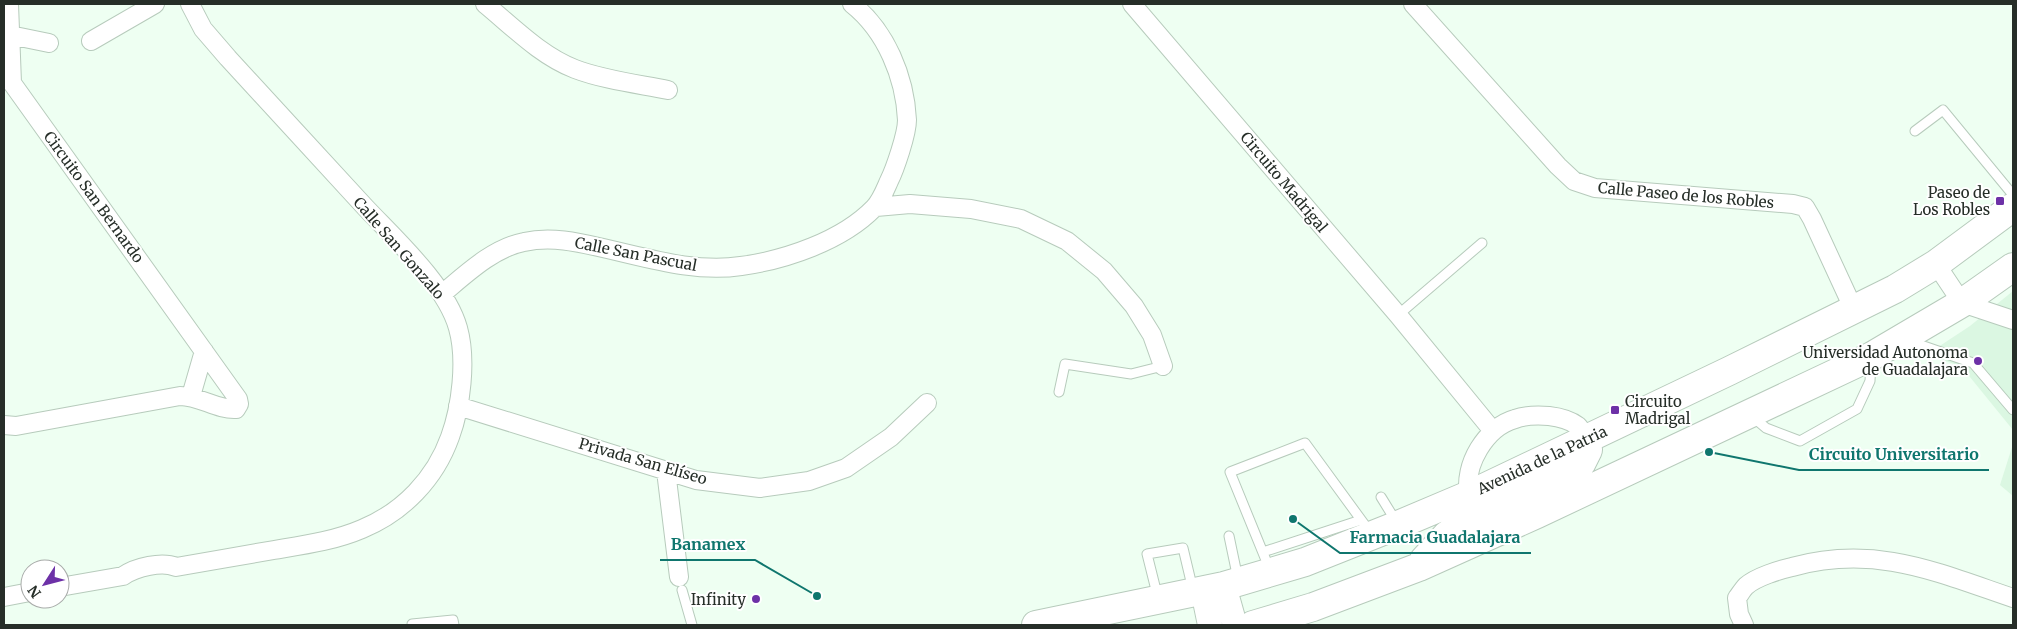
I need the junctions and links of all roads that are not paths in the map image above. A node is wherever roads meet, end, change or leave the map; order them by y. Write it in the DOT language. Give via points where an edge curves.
graph roads {
  1 [pos="9,4"];
  2 [pos="155,4"];
  3 [pos="190,4"];
  4 [pos="486,4"];
  5 [pos="852,4"];
  6 [pos="1132,4"];
  7 [pos="1413,4"];
  8 [pos="7,32"];
  9 [pos="91,42"];
  10 [pos="49,43"];
  11 [pos="668,90"];
  12 [pos="1915,131"];
  13 [pos="2013,195"];
  14 [pos="876,206"];
  15 [pos="2013,207"];
  16 [pos="1482,243"];
  17 [pos="1936,264"];
  18 [pos="2013,266"];
  19 [pos="442,294"];
  20 [pos="1962,303"];
  21 [pos="1854,310"];
  22 [pos="1398,315"];
  23 [pos="2013,320"];
  24 [pos="1902,338"];
  25 [pos="204,351"];
  26 [pos="1872,356"];
  27 [pos="1163,366"];
  28 [pos="1059,392"];
  29 [pos="191,396"];
  30 [pos="927,403"];
  31 [pos="458,406"];
  32 [pos="2013,410"];
  33 [pos="1749,414"];
  34 [pos="4,425"];
  35 [pos="1493,431"];
  36 [pos="1587,438"];
  37 [pos="666,471"];
  38 [pos="1469,495"];
  39 [pos="1381,497"];
  40 [pos="1398,525"];
  41 [pos="1367,528"];
  42 [pos="1229,536"];
  43 [pos="1267,562"];
  44 [pos="1419,567"];
  45 [pos="681,584"];
  46 [pos="70,585"];
  47 [pos="1215,588"];
  48 [pos="1360,589"];
  49 [pos="20,594"];
  50 [pos="4,597"];
  51 [pos="2013,598"];
  52 [pos="1158,601"];
  53 [pos="412,624"];
  54 [pos="454,625"];
  55 [pos="692,625"];
  56 [pos="1036,625"];
  57 [pos="1210,625"];
  58 [pos="1235,625"];
  59 [pos="1253,625"];
  60 [pos="1302,625"];
  61 [pos="1744,625"];
  1 -- 8 [label="street, Circuito San Bernardo"];
  2 -- 9 [label="street"];
  3 -- 19 [label="street, Calle San Gonzalo" via="203,29 228,58"];
  4 -- 11 [label="street" via="541,51 575,69"];
  5 -- 14 [label="street, Calle San Pascual" via="881,37 900,74 907,122 894,171"];
  6 -- 22 [label="street, Circuito Madrigal"];
  7 -- 21 [label="street, Calle Paseo de los Robles" via="1574,181 1595,188 1805,207"];
  8 -- 10 [label="street"];
  8 -- 25 [label="street, Circuito San Bernardo" via="12,83"];
  12 -- 13 [label="lane" via="1943,110"];
  14 -- 19 [label="street, Calle San Pascual" via="861,220 828,240 785,257 741,266 710,269 574,241 524,242 500,251"];
  14 -- 27 [label="street" via="910,204 971,209 1021,220 1068,242 1104,271 1134,306 1152,335"];
  15 -- 17 [label="main road, Avenida de la Patria"];
  16 -- 22 [label="lane"];
  17 -- 20 [label="street"];
  17 -- 21 [label="main road, Avenida de la Patria"];
  18 -- 20 [label="main road"];
  19 -- 31 [label="street, Calle San Gonzalo" via="458,328 462,346"];
  20 -- 23 [label="street"];
  20 -- 24 [label="main road"];
  21 -- 36 [label="main road, Avenida de la Patria"];
  22 -- 35 [label="street, Circuito Madrigal"];
  24 -- 26 [label="main road"];
  24 -- 32 [label="lane" via="1973,363"];
  25 -- 29 [label="street"];
  25 -- 29 [label="street, Circuito San Bernardo" via="239,404 236,409 229,409"];
  26 -- 33 [label="main road"];
  26 -- 33 [label="lane" via="1870,381 1857,409 1800,441 1766,428"];
  27 -- 28 [label="lane" via="1131,374 1065,364"];
  29 -- 34 [label="street, Circuito San Bernardo" via="16,426"];
  30 -- 37 [label="street, Privada San Elíseo" via="891,436 846,468 809,481 760,488 696,480"];
  31 -- 37 [label="street, Privada San Elíseo"];
  31 -- 46 [label="street, Calle San Gonzalo" via="445,449 428,480 408,500 379,521 323,542 176,567 169,564 132,570 123,576"];
  33 -- 44 [label="main road"];
  35 -- 36 [label="street" via="1513,419 1537,415 1558,417 1577,426"];
  35 -- 38 [label="street" via="1479,448 1472,464 1468,477"];
  36 -- 38 [label="main road, Avenida de la Patria"];
  36 -- 44 [label="main road" via="1588,450 1581,464 1459,526 1436,544"];
  37 -- 45 [label="street"];
  38 -- 40 [label="main road, Avenida de la Patria"];
  39 -- 40 [label="lane"];
  40 -- 41 [label="main road, Avenida de la Patria"];
  41 -- 43 [label="main road, Avenida de la Patria"];
  41 -- 43 [label="lane" via="1305,443 1230,472"];
  42 -- 47 [label="lane"];
  43 -- 47 [label="main road, Avenida de la Patria"];
  44 -- 48 [label="main road"];
  45 -- 55 [label="lane"];
  47 -- 52 [label="main road, Avenida de la Patria"];
  47 -- 52 [label="lane" via="1183,548 1147,554"];
  47 -- 57 [label="main road"];
  47 -- 58 [label="main road"];
  48 -- 59 [label="main road"];
  48 -- 60 [label="main road" via="1322,608"];
  49 -- 50 [label="street"];
  51 -- 61 [label="street" via="1916,565 1880,559 1843,558 1808,562 1747,585 1737,598"];
  52 -- 56 [label="main road, Avenida de la Patria"];
  53 -- 54 [label="lane" via="453,620"];
}
